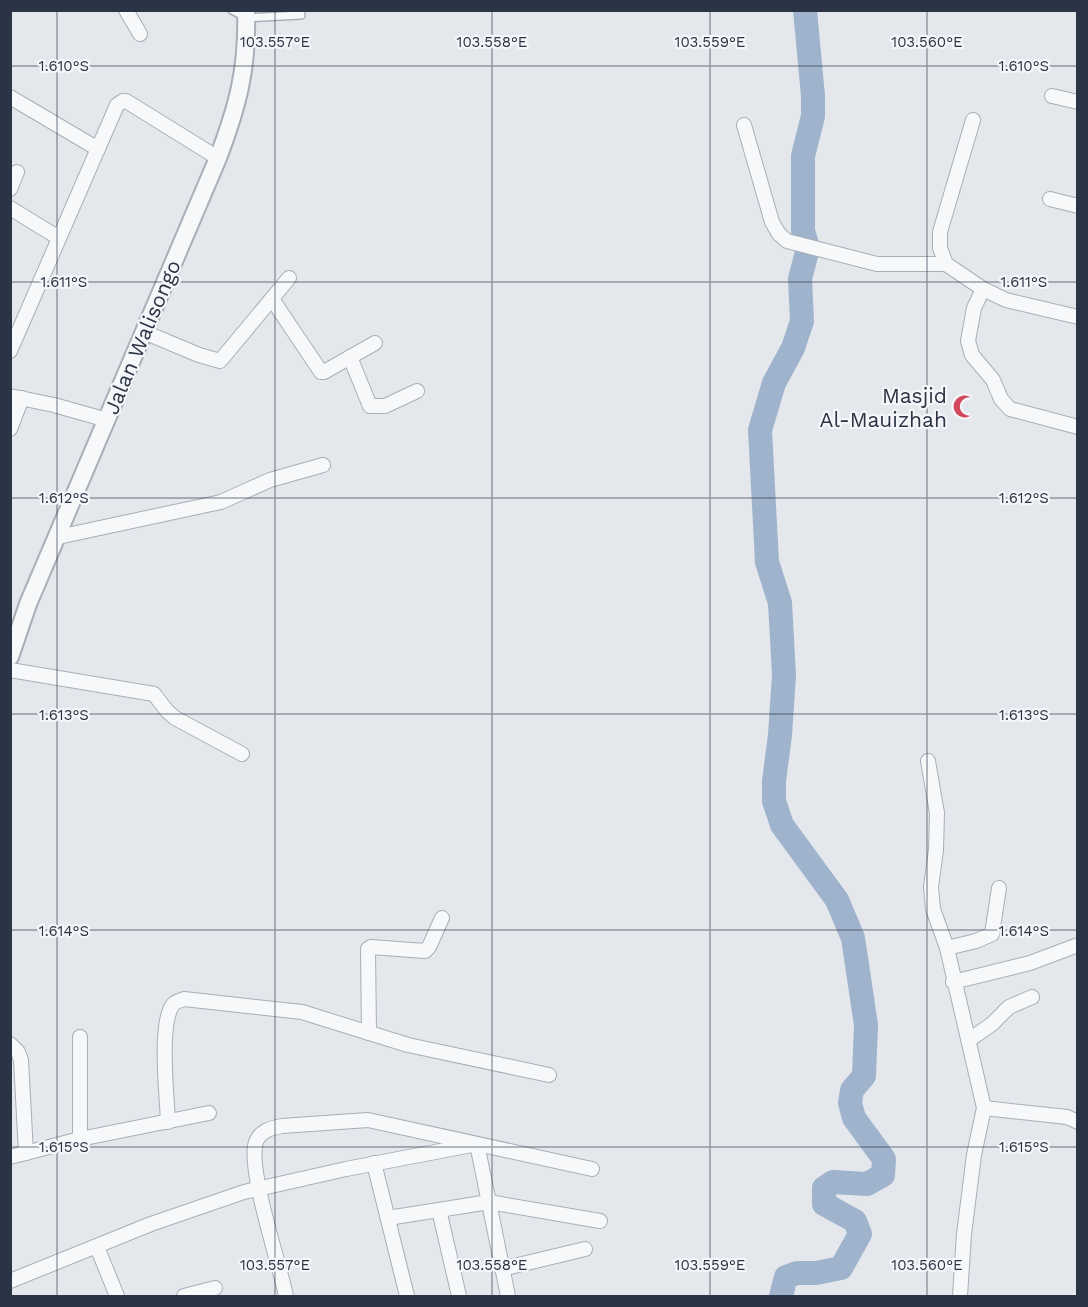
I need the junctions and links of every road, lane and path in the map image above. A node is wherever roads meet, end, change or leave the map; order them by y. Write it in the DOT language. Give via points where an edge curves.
graph roads {
  1 [pos="126,10"];
  2 [pos="242,13"];
  3 [pos="301,15"];
  4 [pos="140,34"];
  5 [pos="1052,96"];
  6 [pos="10,97"];
  7 [pos="1077,102"];
  8 [pos="973,120"];
  9 [pos="744,125"];
  10 [pos="98,149"];
  11 [pos="218,158"];
  12 [pos="17,172"];
  13 [pos="10,189"];
  14 [pos="1050,199"];
  15 [pos="1077,206"];
  16 [pos="10,208"];
  17 [pos="59,238"];
  18 [pos="946,264"];
  19 [pos="289,278"];
  20 [pos="983,289"];
  21 [pos="272,299"];
  22 [pos="1077,317"];
  23 [pos="144,332"];
  24 [pos="375,343"];
  25 [pos="10,351"];
  26 [pos="350,357"];
  27 [pos="417,391"];
  28 [pos="16,397"];
  29 [pos="107,420"];
  30 [pos="1077,427"];
  31 [pos="10,429"];
  32 [pos="322,465"];
  33 [pos="57,537"];
  34 [pos="10,657"];
  35 [pos="10,670"];
  36 [pos="242,754"];
  37 [pos="928,761"];
  38 [pos="999,888"];
  39 [pos="442,918"];
  40 [pos="1077,945"];
  41 [pos="947,948"];
  42 [pos="953,981"];
  43 [pos="1032,997"];
  44 [pos="369,1033"];
  45 [pos="80,1037"];
  46 [pos="969,1040"];
  47 [pos="10,1044"];
  48 [pos="549,1075"];
  49 [pos="984,1108"];
  50 [pos="209,1113"];
  51 [pos="168,1122"];
  52 [pos="1077,1122"];
  53 [pos="80,1139"];
  54 [pos="477,1144"];
  55 [pos="26,1153"];
  56 [pos="10,1157"];
  57 [pos="374,1163"];
  58 [pos="592,1169"];
  59 [pos="259,1190"];
  60 [pos="489,1202"];
  61 [pos="439,1210"];
  62 [pos="388,1218"];
  63 [pos="600,1221"];
  64 [pos="97,1247"];
  65 [pos="585,1249"];
  66 [pos="502,1269"];
  67 [pos="10,1281"];
  68 [pos="215,1288"];
  69 [pos="117,1296"];
  70 [pos="184,1296"];
  71 [pos="286,1296"];
  72 [pos="407,1296"];
  73 [pos="459,1296"];
  74 [pos="508,1296"];
  75 [pos="960,1296"];
  1 -- 4 [label="street"];
  2 -- 3 [label="lane"];
  2 -- 11 [label="street, Jalan Walisongo" via="244,74"];
  5 -- 7 [label="street"];
  6 -- 10 [label="street"];
  8 -- 18 [label="street" via="940,232"];
  9 -- 18 [label="street" via="772,222 787,241 877,264"];
  10 -- 11 [label="street" via="117,105 123,101"];
  10 -- 17 [label="street"];
  11 -- 23 [label="street, Jalan Walisongo"];
  12 -- 13 [label="street"];
  14 -- 15 [label="street"];
  16 -- 17 [label="street"];
  17 -- 25 [label="street"];
  18 -- 20 [label="street"];
  19 -- 21 [label="street"];
  20 -- 22 [label="street" via="1006,300"];
  20 -- 30 [label="street" via="974,308 968,341 972,355 993,380 1001,399 1010,409"];
  21 -- 23 [label="street" via="220,362"];
  21 -- 26 [label="street" via="321,372"];
  23 -- 29 [label="street, Jalan Walisongo"];
  24 -- 26 [label="street"];
  26 -- 27 [label="street" via="370,406 385,406"];
  28 -- 29 [label="street"];
  28 -- 31 [label="street"];
  29 -- 33 [label="street, Jalan Walisongo"];
  32 -- 33 [label="street" via="270,480 221,502"];
  33 -- 34 [label="street, Jalan Walisongo"];
  35 -- 36 [label="street" via="154,694 176,718"];
  37 -- 41 [label="street" via="937,813 933,909"];
  38 -- 41 [label="street" via="992,933"];
  39 -- 44 [label="street" via="425,951 368,949"];
  40 -- 42 [label="street" via="1030,963"];
  41 -- 42 [label="street"];
  42 -- 46 [label="street"];
  43 -- 46 [label="street" via="1009,1007"];
  44 -- 48 [label="street"];
  44 -- 51 [label="street" via="303,1012 184,999 176,1002 168,1016 165,1049"];
  45 -- 53 [label="street"];
  46 -- 49 [label="street"];
  47 -- 55 [label="street" via="21,1060"];
  49 -- 52 [label="street" via="1067,1117"];
  49 -- 75 [label="street" via="972,1166"];
  50 -- 51 [label="street"];
  51 -- 53 [label="street"];
  53 -- 55 [label="street"];
  54 -- 57 [label="street"];
  54 -- 58 [label="street"];
  54 -- 59 [label="street" via="368,1120 282,1125 261,1134 256,1143"];
  54 -- 60 [label="street"];
  55 -- 56 [label="street"];
  57 -- 59 [label="street"];
  57 -- 62 [label="street"];
  59 -- 64 [label="street" via="151,1224"];
  59 -- 71 [label="street"];
  60 -- 61 [label="street"];
  60 -- 63 [label="street"];
  60 -- 66 [label="street"];
  61 -- 62 [label="street"];
  61 -- 73 [label="street"];
  62 -- 72 [label="street"];
  64 -- 67 [label="street"];
  64 -- 69 [label="street"];
  65 -- 66 [label="street"];
  66 -- 74 [label="street"];
  68 -- 70 [label="street"];
}
